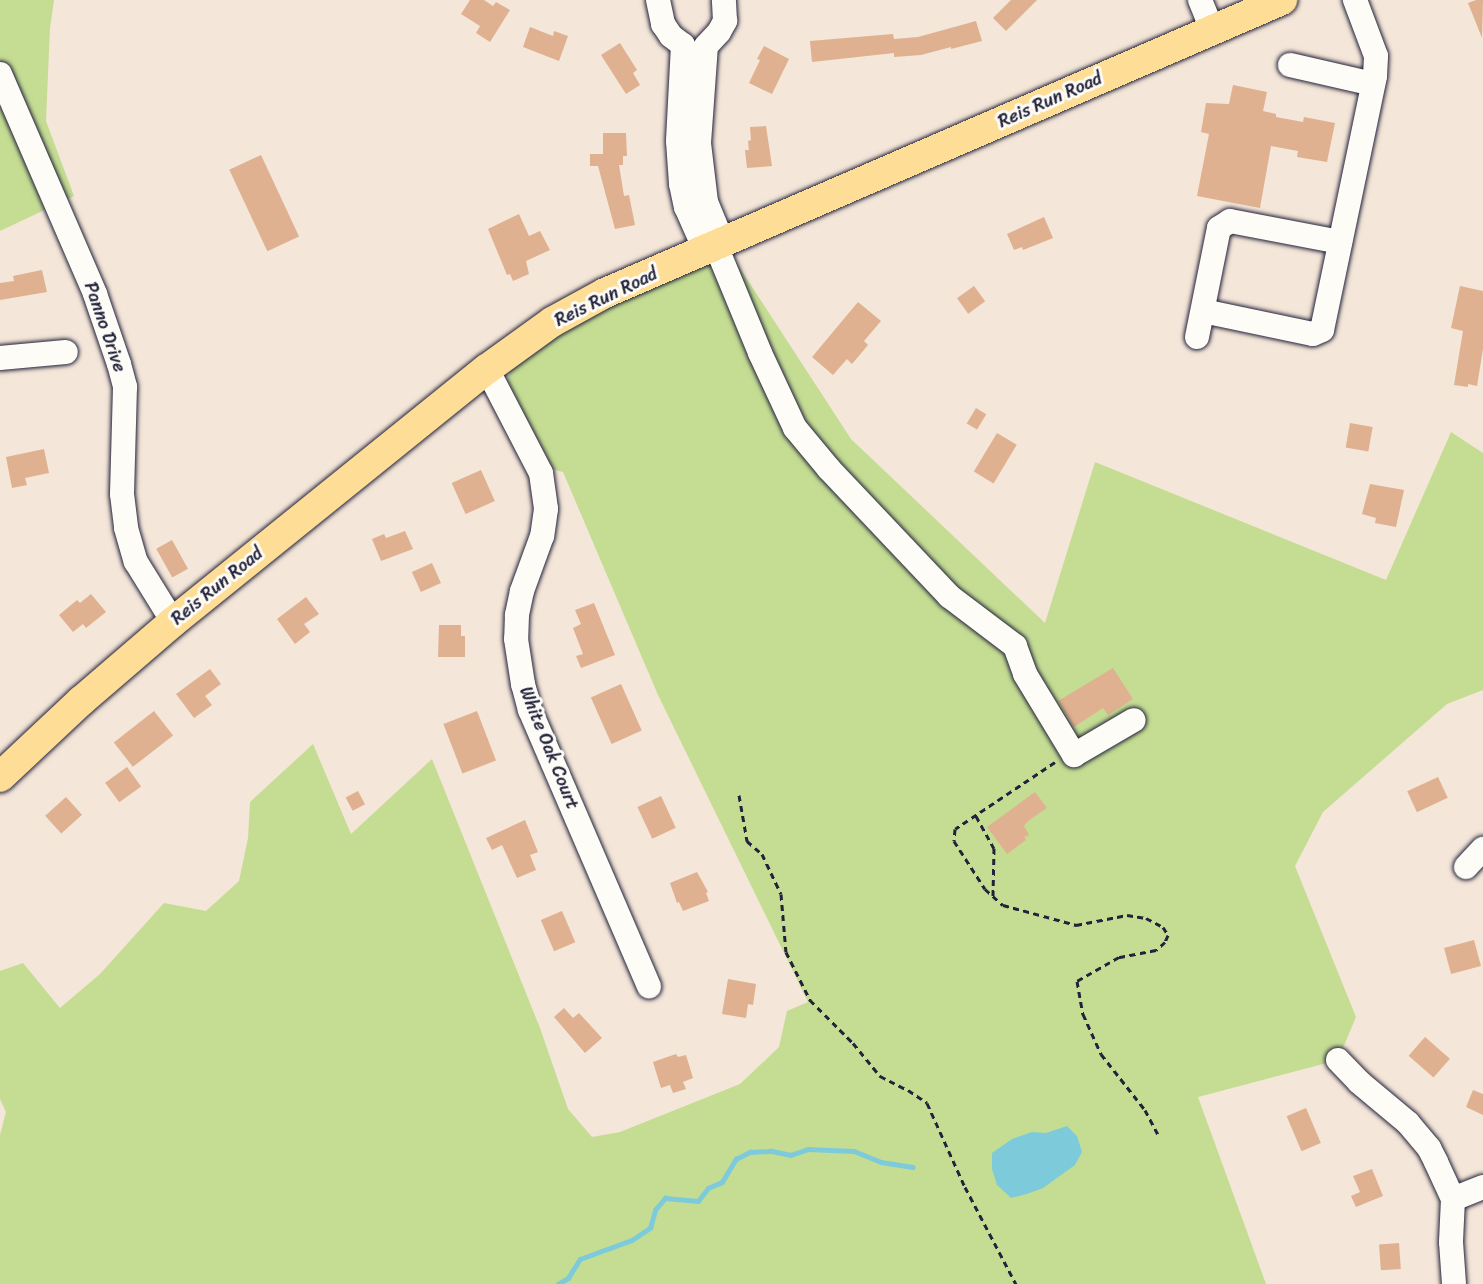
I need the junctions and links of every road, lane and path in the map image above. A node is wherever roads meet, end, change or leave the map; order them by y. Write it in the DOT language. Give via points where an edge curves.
graph roads {
  1 [pos="656,0"];
  2 [pos="724,0"];
  3 [pos="1200,0"];
  4 [pos="1282,0"];
  5 [pos="1355,0"];
  6 [pos="1212,29"];
  7 [pos="695,46"];
  8 [pos="1290,65"];
  9 [pos="0,74"];
  10 [pos="1373,84"];
  11 [pos="1340,242"];
  12 [pos="715,246"];
  13 [pos="1203,311"];
  14 [pos="1197,337"];
  15 [pos="66,352"];
  16 [pos="0,358"];
  17 [pos="487,369"];
  18 [pos="173,622"];
  19 [pos="1134,720"];
  20 [pos="1072,751"];
  21 [pos="0,777"];
  22 [pos="739,795"];
  23 [pos="976,816"];
  24 [pos="1483,849"];
  25 [pos="1466,867"];
  26 [pos="993,896"];
  27 [pos="649,986"];
  28 [pos="1338,1060"];
  29 [pos="1159,1136"];
  30 [pos="1483,1187"];
  31 [pos="1453,1199"];
  32 [pos="1016,1284"];
  33 [pos="1454,1284"];
  1 -- 7 [label="street" via="671,36"];
  2 -- 7 [label="street" via="725,21 719,32"];
  3 -- 6 [label="street"];
  4 -- 6 [label="main road, Reis Run Road"];
  5 -- 10 [label="street" via="1376,56"];
  6 -- 12 [label="main road, Reis Run Road"];
  7 -- 12 [label="street" via="678,141 681,184 686,207"];
  8 -- 10 [label="street"];
  9 -- 18 [label="street, Panno Drive" via="94,294 119,364 125,387 122,494 126,528 136,562"];
  10 -- 11 [label="street"];
  11 -- 13 [label="street" via="1230,221 1219,228"];
  11 -- 13 [label="street" via="1322,330 1313,334"];
  12 -- 17 [label="main road, Reis Run Road" via="575,309"];
  12 -- 20 [label="street" via="795,428 948,596 1015,646 1025,674"];
  13 -- 14 [label="street"];
  15 -- 16 [label="street"];
  17 -- 18 [label="main road, Reis Run Road"];
  17 -- 27 [label="street, White Oak Court" via="541,473 546,509 542,536 517,615 516,639 523,684 530,710"];
  18 -- 21 [label="main road, Reis Run Road"];
  19 -- 20 [label="street" via="1074,755"];
  20 -- 23 [label="path"];
  22 -- 32 [label="path" via="747,841 762,854 781,894 786,952 810,1000 854,1043 880,1076 927,1103"];
  23 -- 26 [label="path" via="994,848"];
  23 -- 26 [label="path" via="955,829 954,841"];
  24 -- 25 [label="street"];
  26 -- 29 [label="path" via="1003,905 1028,914 1076,925 1127,915 1146,918 1163,927 1168,935 1156,950 1119,957 1077,981 1083,1014 1101,1054 1145,1110"];
  28 -- 31 [label="street" via="1419,1135"];
  30 -- 31 [label="street"];
  31 -- 33 [label="street"];
}
